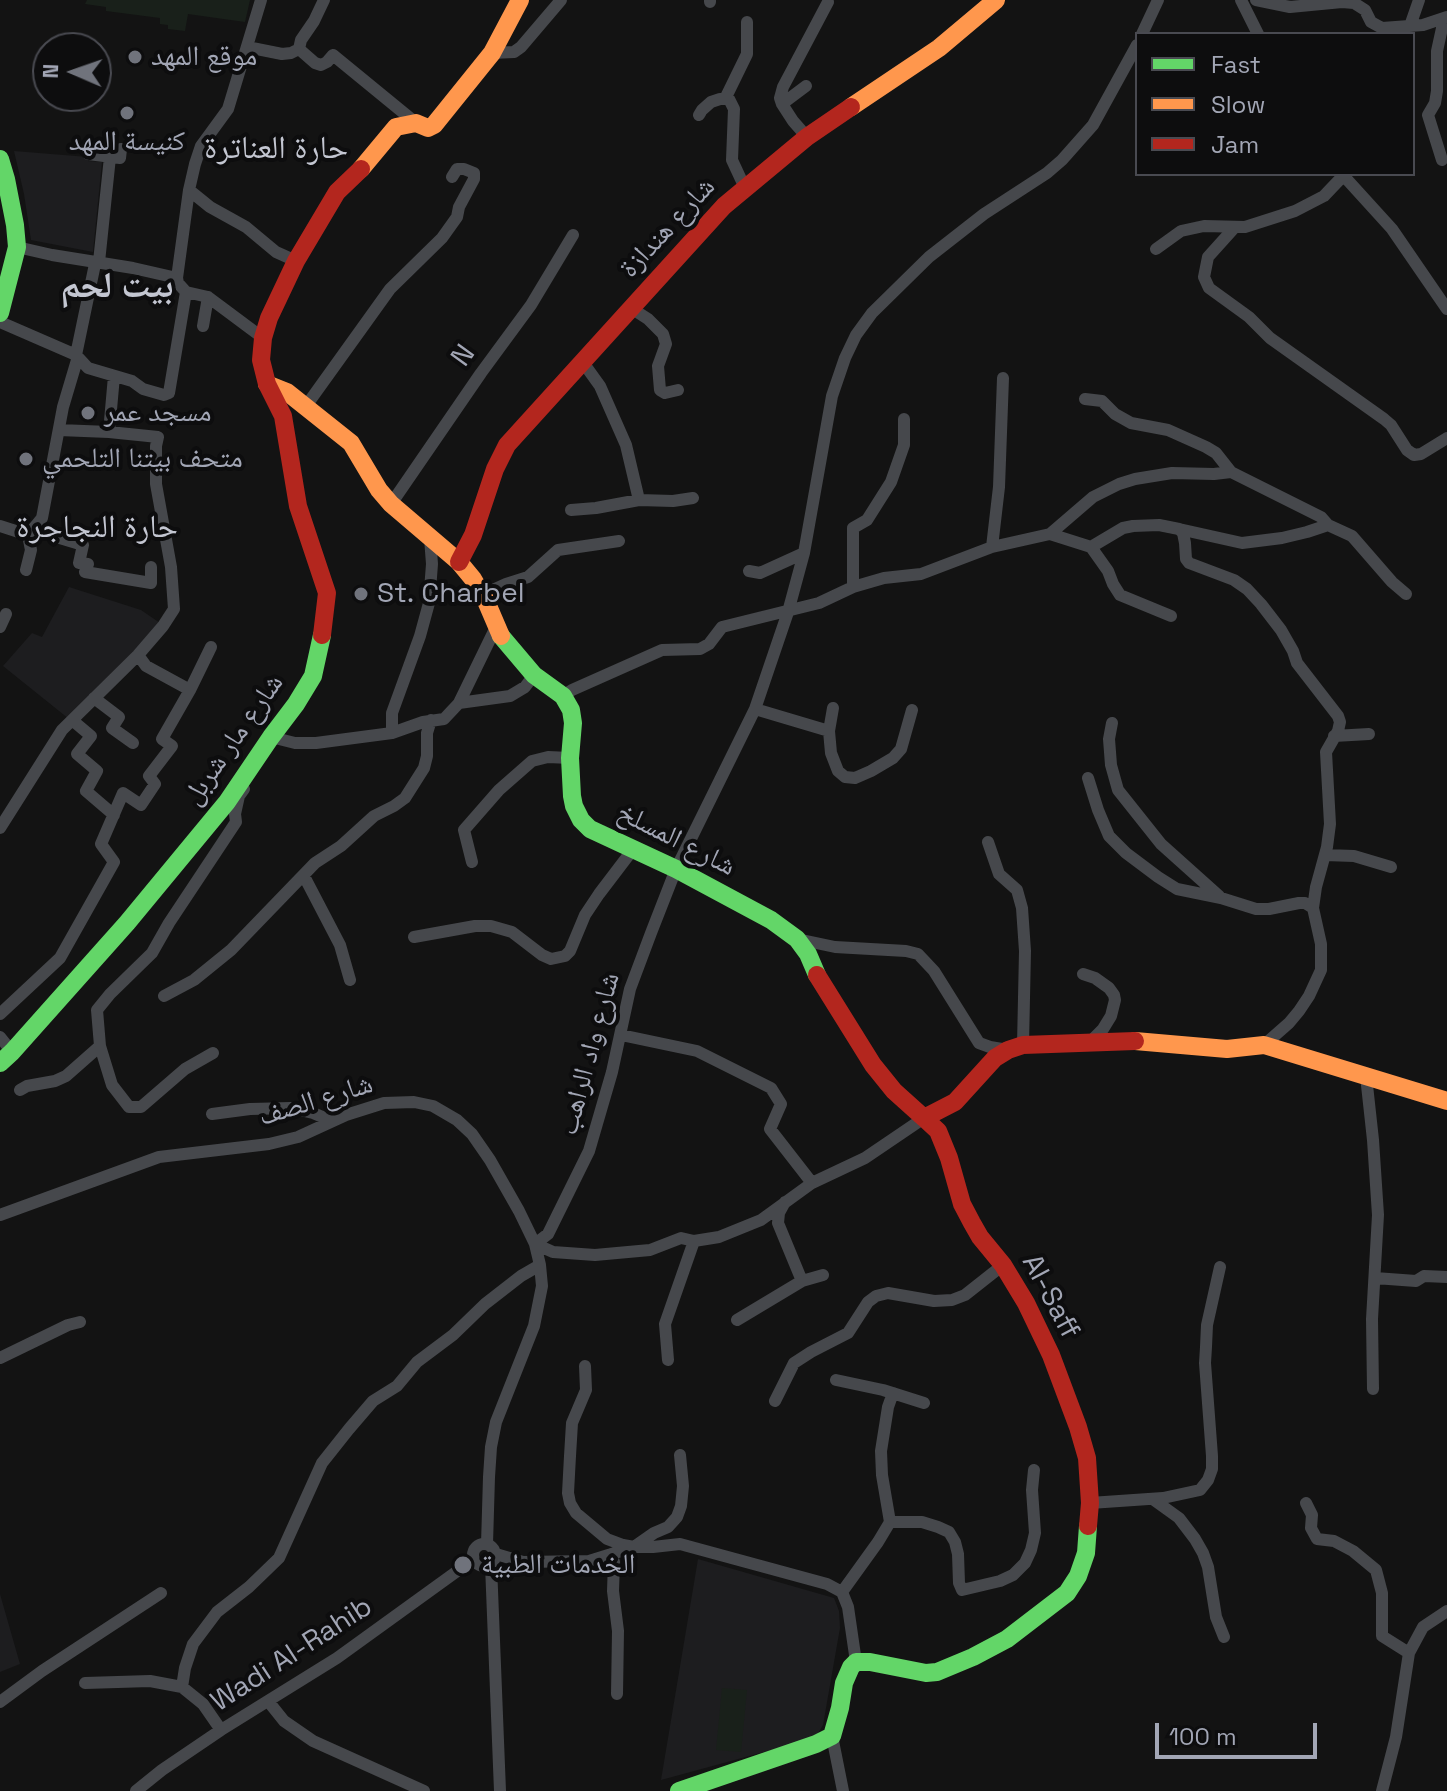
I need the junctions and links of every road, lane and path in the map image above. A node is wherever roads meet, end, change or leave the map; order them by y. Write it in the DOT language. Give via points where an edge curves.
graph roads {
  1 [pos="261,0"];
  2 [pos="324,0"];
  3 [pos="520,0"];
  4 [pos="561,0"];
  5 [pos="996,0"];
  6 [pos="1158,0"];
  7 [pos="1241,0"];
  8 [pos="1256,0"];
  9 [pos="1419,0"];
  10 [pos="828,2"];
  11 [pos="1445,18"];
  12 [pos="747,22"];
  13 [pos="1410,26"];
  14 [pos="1143,32"];
  15 [pos="1257,32"];
  16 [pos="247,47"];
  17 [pos="299,49"];
  18 [pos="1135,49"];
  19 [pos="492,53"];
  20 [pos="806,86"];
  21 [pos="725,99"];
  22 [pos="782,104"];
  23 [pos="699,115"];
  24 [pos="416,123"];
  25 [pos="807,137"];
  26 [pos="121,149"];
  27 [pos="0,159"];
  28 [pos="1442,160"];
  29 [pos="1341,176"];
  30 [pos="1343,176"];
  31 [pos="452,177"];
  32 [pos="745,188"];
  33 [pos="189,190"];
  34 [pos="1235,227"];
  35 [pos="573,235"];
  36 [pos="17,247"];
  37 [pos="1156,249"];
  38 [pos="296,261"];
  39 [pos="99,262"];
  40 [pos="177,278"];
  41 [pos="186,292"];
  42 [pos="208,297"];
  43 [pos="631,308"];
  44 [pos="1447,309"];
  45 [pos="0,313"];
  46 [pos="0,322"];
  47 [pos="203,326"];
  48 [pos="263,338"];
  49 [pos="76,355"];
  50 [pos="582,361"];
  51 [pos="114,376"];
  52 [pos="1003,378"];
  53 [pos="267,384"];
  54 [pos="678,390"];
  55 [pos="1085,399"];
  56 [pos="306,406"];
  57 [pos="904,419"];
  58 [pos="59,430"];
  59 [pos="109,432"];
  60 [pos="1447,438"];
  61 [pos="1231,472"];
  62 [pos="693,498"];
  63 [pos="639,500"];
  64 [pos="391,504"];
  65 [pos="571,510"];
  66 [pos="1328,525"];
  67 [pos="0,526"];
  68 [pos="1179,529"];
  69 [pos="31,532"];
  70 [pos="1050,534"];
  71 [pos="430,538"];
  72 [pos="619,541"];
  73 [pos="992,547"];
  74 [pos="1091,547"];
  75 [pos="804,553"];
  76 [pos="459,562"];
  77 [pos="151,567"];
  78 [pos="26,570"];
  79 [pos="749,571"];
  80 [pos="853,587"];
  81 [pos="1406,594"];
  82 [pos="482,595"];
  83 [pos="788,612"];
  84 [pos="6,614"];
  85 [pos="1171,616"];
  86 [pos="0,627"];
  87 [pos="496,627"];
  88 [pos="211,647"];
  89 [pos="138,655"];
  90 [pos="534,675"];
  91 [pos="190,690"];
  92 [pos="563,696"];
  93 [pos="94,698"];
  94 [pos="459,703"];
  95 [pos="833,708"];
  96 [pos="755,709"];
  97 [pos="912,710"];
  98 [pos="72,720"];
  99 [pos="431,720"];
  100 [pos="1112,723"];
  101 [pos="829,731"];
  102 [pos="392,733"];
  103 [pos="1369,734"];
  104 [pos="1334,736"];
  105 [pos="271,737"];
  106 [pos="133,743"];
  107 [pos="570,758"];
  108 [pos="255,760"];
  109 [pos="1088,778"];
  110 [pos="114,815"];
  111 [pos="0,828"];
  112 [pos="988,842"];
  113 [pos="634,848"];
  114 [pos="1325,855"];
  115 [pos="472,862"];
  116 [pos="1391,867"];
  117 [pos="676,869"];
  118 [pos="304,876"];
  119 [pos="1221,898"];
  120 [pos="1313,908"];
  121 [pos="414,937"];
  122 [pos="797,939"];
  123 [pos="1083,974"];
  124 [pos="350,980"];
  125 [pos="164,996"];
  126 [pos="0,1014"];
  127 [pos="621,1035"];
  128 [pos="0,1037"];
  129 [pos="1089,1043"];
  130 [pos="1264,1045"];
  131 [pos="100,1046"];
  132 [pos="1015,1048"];
  133 [pos="213,1053"];
  134 [pos="6,1058"];
  135 [pos="1366,1076"];
  136 [pos="20,1090"];
  137 [pos="1447,1101"];
  138 [pos="212,1114"];
  139 [pos="924,1118"];
  140 [pos="332,1121"];
  141 [pos="812,1183"];
  142 [pos="785,1202"];
  143 [pos="0,1215"];
  144 [pos="761,1220"];
  145 [pos="778,1223"];
  146 [pos="694,1241"];
  147 [pos="535,1244"];
  148 [pos="540,1265"];
  149 [pos="1003,1265"];
  150 [pos="1220,1267"];
  151 [pos="823,1275"];
  152 [pos="1447,1277"];
  153 [pos="1375,1278"];
  154 [pos="802,1281"];
  155 [pos="737,1320"];
  156 [pos="80,1322"];
  157 [pos="0,1358"];
  158 [pos="668,1360"];
  159 [pos="585,1366"];
  160 [pos="836,1380"];
  161 [pos="1373,1389"];
  162 [pos="893,1393"];
  163 [pos="775,1401"];
  164 [pos="924,1403"];
  165 [pos="680,1455"];
  166 [pos="1034,1470"];
  167 [pos="1152,1499"];
  168 [pos="1090,1503"];
  169 [pos="1306,1503"];
  170 [pos="890,1522"];
  171 [pos="634,1547"];
  172 [pos="491,1554"];
  173 [pos="611,1554"];
  174 [pos="474,1559"];
  175 [pos="842,1592"];
  176 [pos="161,1593"];
  177 [pos="1447,1611"];
  178 [pos="1224,1637"];
  179 [pos="1409,1653"];
  180 [pos="856,1662"];
  181 [pos="85,1683"];
  182 [pos="182,1687"];
  183 [pos="617,1694"];
  184 [pos="268,1701"];
  185 [pos="0,1702"];
  186 [pos="221,1730"];
  187 [pos="832,1736"];
  188 [pos="150,1787"];
  189 [pos="690,1789"];
  190 [pos="136,1791"];
  191 [pos="424,1791"];
  192 [pos="500,1791"];
  193 [pos="843,1791"];
  194 [pos="1382,1791"];
  1 -- 16 [label="street"];
  2 -- 17 [label="street"];
  3 -- 19 [label="street"];
  4 -- 19 [label="street" via="521,47"];
  5 -- 25 [label="street, شارع هندازة" via="939,48"];
  6 -- 14 [label="street"];
  7 -- 15 [label="street"];
  8 -- 13 [label="street" via="1290,7 1354,3 1376,26"];
  9 -- 13 [label="street"];
  10 -- 22 [label="street" via="783,87"];
  11 -- 13 [label="street"];
  11 -- 28 [label="street" via="1437,51 1435,103 1428,115"];
  12 -- 21 [label="street" via="747,54"];
  16 -- 17 [label="street" via="282,54"];
  16 -- 33 [label="street" via="228,109 201,146"];
  17 -- 24 [label="street" via="321,65 333,55"];
  18 -- 75 [label="street, شارع واد الراهب" via="1093,125 1062,160 929,257 856,335 832,396"];
  19 -- 24 [label="street" via="434,125"];
  20 -- 22 [label="street"];
  21 -- 23 [label="street" via="711,102"];
  21 -- 32 [label="street" via="734,109 732,160"];
  22 -- 25 [label="street"];
  24 -- 38 [label="street" via="396,127 337,192"];
  25 -- 32 [label="street, شارع هندازة"];
  26 -- 39 [label="street" via="120,158 98,153"];
  27 -- 36 [label="street"];
  29 -- 34 [label="street" via="1310,204"];
  30 -- 44 [label="street" via="1392,229"];
  31 -- 56 [label="street" via="457,169 474,173 457,217 390,289"];
  32 -- 43 [label="street, شارع هندازة"];
  33 -- 38 [label="street"];
  33 -- 40 [label="street"];
  34 -- 37 [label="street" via="1181,231"];
  34 -- 60 [label="street" via="1208,257 1204,277 1209,288 1384,419 1414,455"];
  35 -- 64 [label="street, N" via="531,305"];
  36 -- 39 [label="street"];
  36 -- 45 [label="street"];
  38 -- 48 [label="street"];
  39 -- 40 [label="street"];
  39 -- 49 [label="street"];
  40 -- 41 [label="street"];
  41 -- 42 [label="street"];
  41 -- 51 [label="street" via="169,393"];
  42 -- 47 [label="street"];
  42 -- 48 [label="street"];
  43 -- 50 [label="street, شارع هندازة"];
  43 -- 54 [label="street" via="663,334 660,390"];
  46 -- 49 [label="street"];
  48 -- 53 [label="street, شارع مار شربل"];
  49 -- 51 [label="street" via="88,368"];
  49 -- 58 [label="street"];
  50 -- 63 [label="street" via="600,386 626,445"];
  50 -- 76 [label="street, شارع هندازة" via="507,445"];
  51 -- 59 [label="street"];
  52 -- 73 [label="street"];
  53 -- 56 [label="street"];
  53 -- 105 [label="street, شارع مار شربل" via="283,416 298,506 327,593 313,676"];
  55 -- 61 [label="street" via="1102,401 1131,423 1168,430 1206,447"];
  56 -- 64 [label="street" via="351,443"];
  57 -- 80 [label="street" via="904,445 891,482 867,520 853,528"];
  58 -- 59 [label="street"];
  58 -- 69 [label="street" via="42,518"];
  59 -- 89 [label="street" via="158,437 156,484 174,609"];
  61 -- 66 [label="street"];
  61 -- 70 [label="street" via="1150,476 1119,484 1093,497"];
  62 -- 63 [label="street"];
  63 -- 65 [label="street"];
  64 -- 71 [label="street"];
  66 -- 68 [label="street" via="1242,543"];
  66 -- 81 [label="street" via="1352,536"];
  67 -- 69 [label="street"];
  68 -- 74 [label="street" via="1123,528"];
  68 -- 104 [label="street" via="1189,563 1234,580 1261,604 1338,716"];
  69 -- 77 [label="street" via="83,545 79,563 88,564 85,572 151,583"];
  69 -- 78 [label="street"];
  70 -- 73 [label="street"];
  70 -- 74 [label="street"];
  71 -- 76 [label="street"];
  71 -- 102 [label="street" via="429,603 392,713"];
  72 -- 82 [label="street" via="558,550 528,577"];
  73 -- 80 [label="street" via="921,574"];
  74 -- 85 [label="street" via="1120,595"];
  75 -- 79 [label="street" via="760,573"];
  75 -- 83 [label="street, شارع واد الراهب"];
  76 -- 82 [label="street"];
  80 -- 83 [label="street"];
  82 -- 87 [label="street"];
  83 -- 92 [label="street" via="722,627 700,649 662,650"];
  83 -- 96 [label="street, شارع واد الراهب"];
  84 -- 86 [label="street"];
  87 -- 90 [label="street"];
  87 -- 94 [label="street"];
  88 -- 91 [label="street"];
  89 -- 91 [label="street" via="146,666"];
  89 -- 93 [label="street"];
  90 -- 92 [label="street"];
  90 -- 94 [label="street" via="510,696"];
  91 -- 110 [label="street" via="162,739 172,746 149,776 155,784 141,805 123,793"];
  92 -- 107 [label="street, شارع المسلخ" via="573,723"];
  93 -- 98 [label="street"];
  93 -- 106 [label="street" via="119,717 112,728"];
  94 -- 99 [label="street" via="444,719"];
  95 -- 101 [label="street"];
  96 -- 101 [label="street"];
  96 -- 117 [label="street, شارع واد الراهب"];
  97 -- 101 [label="street" via="901,749 855,778 838,771"];
  98 -- 110 [label="street" via="91,736 77,754 97,771 86,791"];
  98 -- 111 [label="street"];
  99 -- 102 [label="street"];
  99 -- 118 [label="street" via="424,768 405,798 374,816"];
  100 -- 119 [label="street" via="1111,765 1118,790 1161,844"];
  102 -- 105 [label="street" via="316,743"];
  103 -- 104 [label="street"];
  104 -- 114 [label="street" via="1326,752 1330,824"];
  105 -- 108 [label="street, شارع مار شربل"];
  107 -- 113 [label="street, شارع المسلخ" via="572,796 581,820"];
  107 -- 115 [label="street" via="532,761 499,790 464,830"];
  108 -- 131 [label="street" via="255,770 239,796 236,822 152,953 97,1010"];
  108 -- 134 [label="street, شارع مار شربل" via="127,923"];
  109 -- 119 [label="street" via="1109,836 1126,853 1177,889"];
  110 -- 126 [label="street" via="101,844 114,862 60,958"];
  112 -- 132 [label="street" via="999,874 1017,890 1022,908 1025,951"];
  113 -- 117 [label="street, شارع المسلخ"];
  113 -- 121 [label="street" via="585,915 565,956 551,959 512,932 491,926"];
  114 -- 116 [label="street" via="1354,856"];
  114 -- 120 [label="street"];
  117 -- 122 [label="street, شارع المسلخ"];
  117 -- 127 [label="street, شارع واد الراهب" via="630,989"];
  118 -- 124 [label="street" via="340,945"];
  118 -- 125 [label="street" via="231,950"];
  119 -- 120 [label="street" via="1256,909 1299,903"];
  120 -- 130 [label="street" via="1321,944 1318,979 1289,1023"];
  122 -- 132 [label="street" via="918,954 979,1043"];
  122 -- 139 [label="street, شارع المسلخ" via="878,1072"];
  123 -- 129 [label="street" via="1109,988 1115,1000 1111,1016"];
  127 -- 141 [label="street" via="697,1051 771,1088 781,1104 770,1129"];
  127 -- 147 [label="street, شارع واد الراهب" via="589,1151 548,1234"];
  128 -- 134 [label="street"];
  129 -- 130 [label="street" via="1227,1049"];
  129 -- 132 [label="street"];
  130 -- 135 [label="street"];
  131 -- 133 [label="street" via="112,1085 129,1107 141,1107"];
  131 -- 136 [label="street" via="66,1076"];
  132 -- 139 [label="street" via="995,1058 955,1102"];
  135 -- 137 [label="street"];
  135 -- 153 [label="street" via="1378,1215"];
  138 -- 140 [label="street" via="291,1108"];
  139 -- 141 [label="street" via="865,1158"];
  139 -- 149 [label="street, Al-Saff" via="938,1131 972,1223"];
  140 -- 143 [label="street, شارع الصف" via="269,1144 159,1157"];
  140 -- 147 [label="street, شارع الصف" via="384,1103 414,1102 457,1120 490,1160"];
  141 -- 142 [label="street"];
  142 -- 144 [label="street"];
  142 -- 145 [label="street"];
  144 -- 145 [label="street"];
  144 -- 146 [label="street"];
  145 -- 154 [label="street"];
  146 -- 147 [label="street" via="681,1238 650,1250 595,1255 553,1252"];
  146 -- 158 [label="street" via="665,1324"];
  147 -- 148 [label="street"];
  148 -- 172 [label="street" via="542,1286 534,1326 491,1447"];
  148 -- 182 [label="street" via="417,1362 349,1429 322,1463 279,1558 217,1612 193,1644"];
  149 -- 163 [label="street" via="952,1300 876,1296 848,1333 794,1363"];
  149 -- 168 [label="street, Al-Saff" via="1045,1342 1078,1427 1087,1458"];
  150 -- 167 [label="street" via="1205,1355 1212,1469 1200,1490"];
  151 -- 154 [label="street"];
  152 -- 153 [label="street"];
  153 -- 161 [label="street"];
  154 -- 155 [label="street"];
  156 -- 157 [label="street"];
  159 -- 171 [label="street" via="586,1390 572,1423 570,1503 607,1539"];
  160 -- 162 [label="street"];
  162 -- 164 [label="street"];
  162 -- 170 [label="street" via="881,1451"];
  165 -- 171 [label="street" via="683,1486 677,1517"];
  166 -- 170 [label="street" via="1031,1550 1025,1563 1000,1581 962,1590 949,1532 922,1522"];
  167 -- 168 [label="street"];
  167 -- 178 [label="street" via="1179,1518 1203,1553"];
  168 -- 180 [label="street, Al-Saff" via="1086,1553 1078,1576 1067,1593 1007,1639 937,1672"];
  169 -- 179 [label="street" via="1317,1539 1334,1541 1376,1570 1382,1636"];
  170 -- 175 [label="street"];
  171 -- 173 [label="street"];
  171 -- 175 [label="street" via="680,1544"];
  172 -- 173 [label="street" via="547,1563"];
  172 -- 174 [label="street" via="481,1566"];
  172 -- 174 [label="street, Wadi Al-Rahib" via="476,1548"];
  172 -- 192 [label="street"];
  173 -- 183 [label="street"];
  174 -- 184 [label="street, Wadi Al-Rahib"];
  175 -- 180 [label="street"];
  176 -- 185 [label="street"];
  177 -- 179 [label="street" via="1423,1627"];
  179 -- 194 [label="street"];
  180 -- 187 [label="street" via="844,1683"];
  181 -- 182 [label="street" via="150,1681"];
  182 -- 186 [label="street" via="203,1704"];
  184 -- 186 [label="street, Wadi Al-Rahib"];
  184 -- 191 [label="street" via="278,1716 313,1741"];
  186 -- 188 [label="street, Wadi Al-Rahib" via="162,1770"];
  187 -- 189 [label="street"];
  187 -- 193 [label="street"];
  188 -- 190 [label="street, Wadi Al-Rahib"];
}
